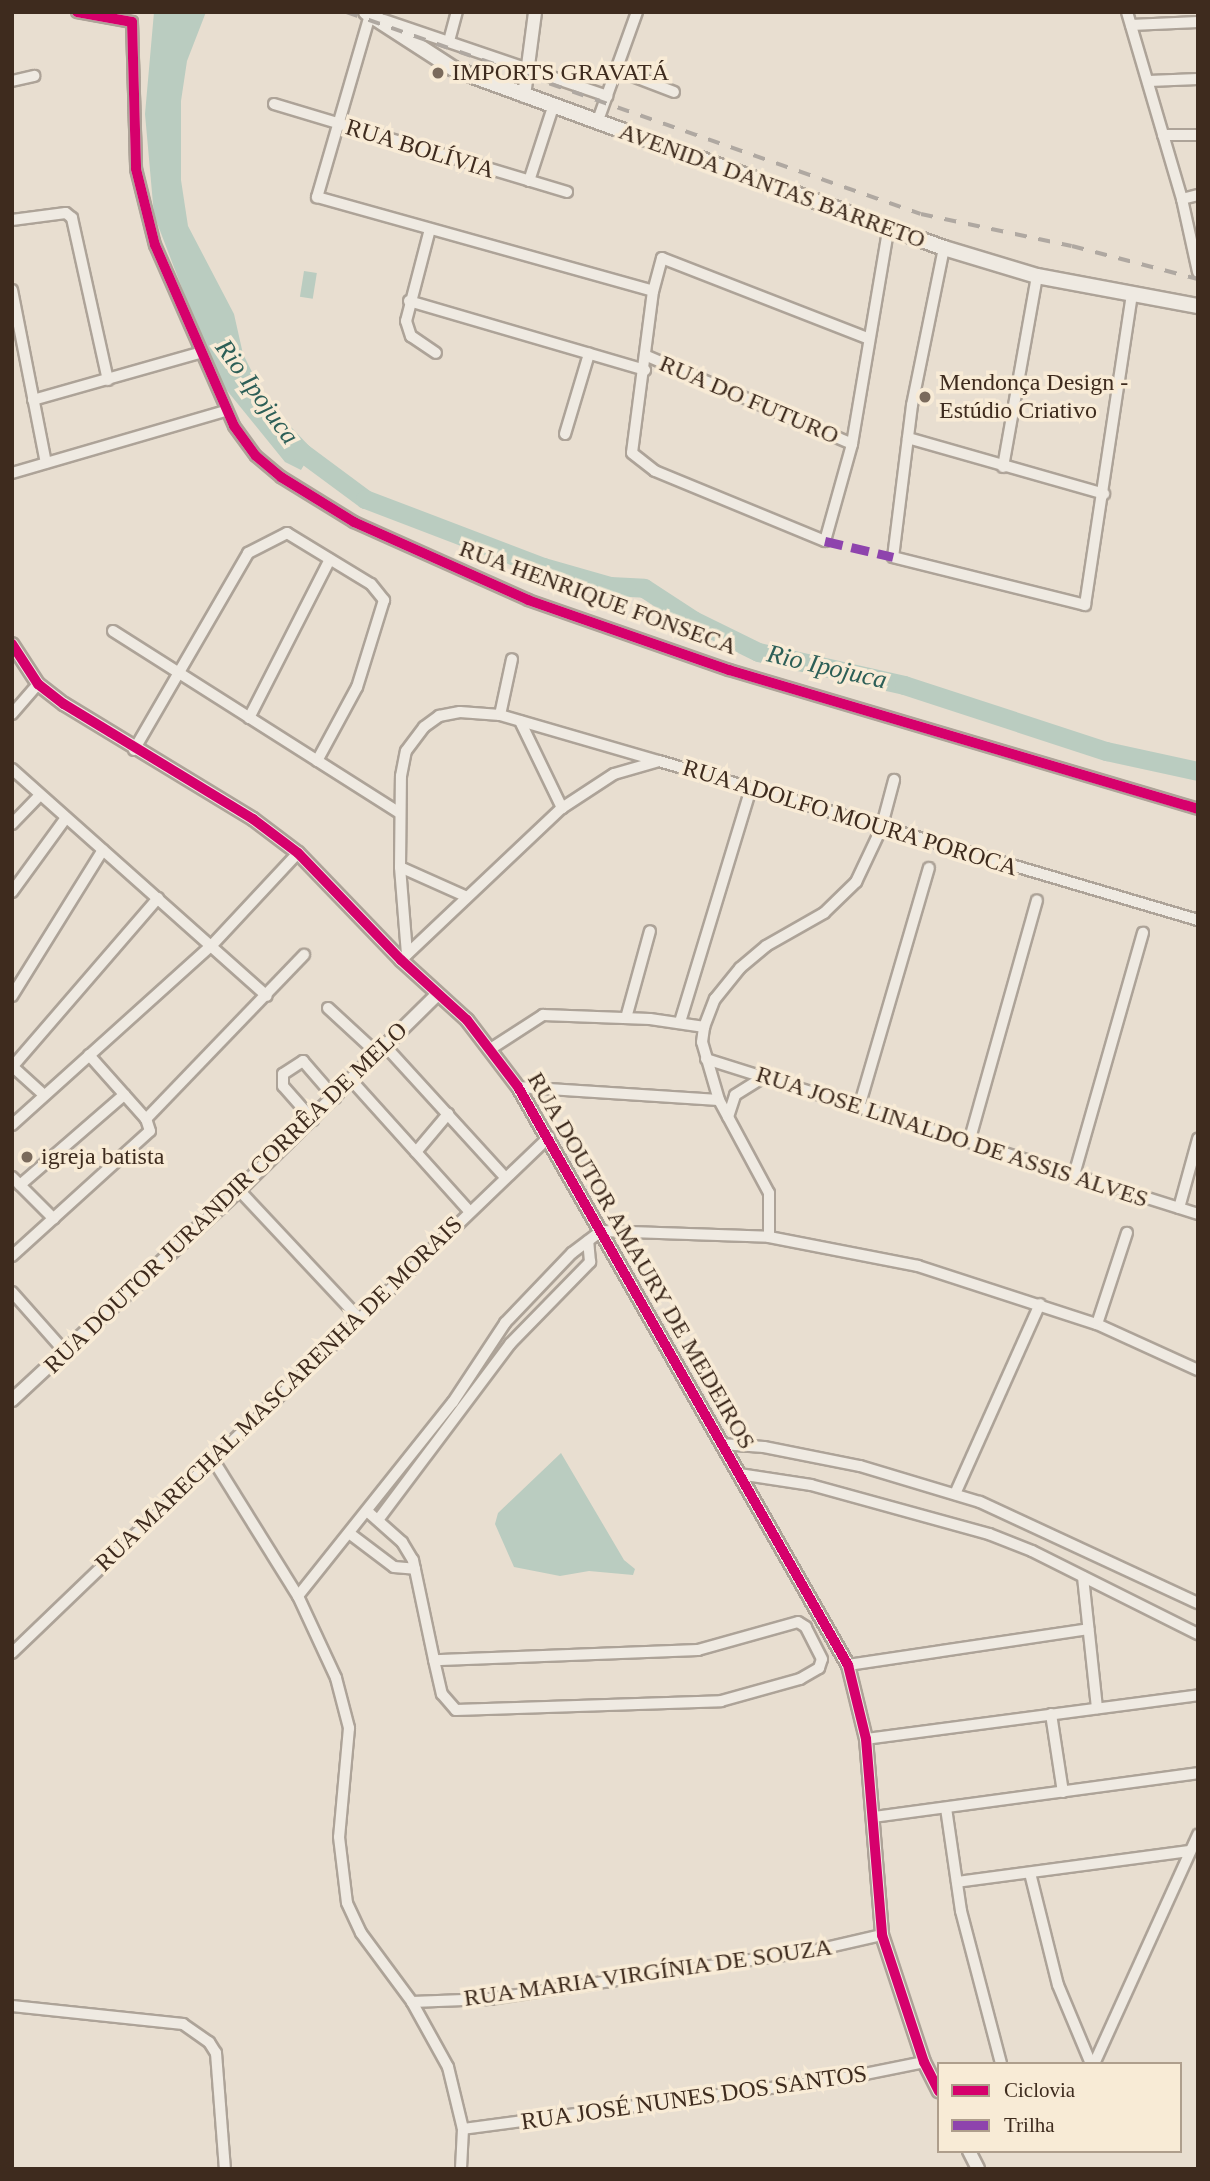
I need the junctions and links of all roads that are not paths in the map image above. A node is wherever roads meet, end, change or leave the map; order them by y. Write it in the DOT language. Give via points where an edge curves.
graph roads {
  1 [pos="77,12"];
  2 [pos="457,12"];
  3 [pos="535,12"];
  4 [pos="637,12"];
  5 [pos="1127,12"];
  6 [pos="372,16"];
  7 [pos="1198,22"];
  8 [pos="1131,25"];
  9 [pos="449,41"];
  10 [pos="530,69"];
  11 [pos="617,71"];
  12 [pos="34,76"];
  13 [pos="1198,79"];
  14 [pos="1149,80"];
  15 [pos="12,81"];
  16 [pos="674,92"];
  17 [pos="524,96"];
  18 [pos="607,96"];
  19 [pos="274,104"];
  20 [pos="553,107"];
  21 [pos="597,123"];
  22 [pos="339,124"];
  23 [pos="1163,135"];
  24 [pos="1198,135"];
  25 [pos="529,181"];
  26 [pos="567,192"];
  27 [pos="1198,195"];
  28 [pos="1182,199"];
  29 [pos="12,220"];
  30 [pos="889,226"];
  31 [pos="430,229"];
  32 [pos="944,248"];
  33 [pos="1196,252"];
  34 [pos="1198,272"];
  35 [pos="1037,276"];
  36 [pos="12,290"];
  37 [pos="653,290"];
  38 [pos="1132,294"];
  39 [pos="409,301"];
  40 [pos="1198,306"];
  41 [pos="867,338"];
  42 [pos="199,353"];
  43 [pos="436,353"];
  44 [pos="589,354"];
  45 [pos="647,356"];
  46 [pos="645,370"];
  47 [pos="108,380"];
  48 [pos="33,400"];
  49 [pos="225,411"];
  50 [pos="565,434"];
  51 [pos="908,438"];
  52 [pos="852,444"];
  53 [pos="46,463"];
  54 [pos="1003,467"];
  55 [pos="12,473"];
  56 [pos="1104,494"];
  57 [pos="330,559"];
  58 [pos="113,631"];
  59 [pos="12,645"];
  60 [pos="512,659"];
  61 [pos="179,673"];
  62 [pos="37,684"];
  63 [pos="12,714"];
  64 [pos="500,715"];
  65 [pos="249,718"];
  66 [pos="520,722"];
  67 [pos="134,750"];
  68 [pos="317,761"];
  69 [pos="659,761"];
  70 [pos="12,769"];
  71 [pos="894,780"];
  72 [pos="751,789"];
  73 [pos="40,794"];
  74 [pos="562,808"];
  75 [pos="1198,809"];
  76 [pos="400,813"];
  77 [pos="65,819"];
  78 [pos="12,824"];
  79 [pos="881,830"];
  80 [pos="103,850"];
  81 [pos="298,853"];
  82 [pos="400,867"];
  83 [pos="929,868"];
  84 [pos="12,892"];
  85 [pos="467,897"];
  86 [pos="158,898"];
  87 [pos="1037,901"];
  88 [pos="1198,920"];
  89 [pos="650,931"];
  90 [pos="1143,933"];
  91 [pos="213,944"];
  92 [pos="304,955"];
  93 [pos="404,957"];
  94 [pos="438,994"];
  95 [pos="12,996"];
  96 [pos="267,996"];
  97 [pos="328,1008"];
  98 [pos="626,1018"];
  99 [pos="680,1022"];
  100 [pos="704,1027"];
  101 [pos="492,1048"];
  102 [pos="383,1051"];
  103 [pos="89,1055"];
  104 [pos="706,1059"];
  105 [pos="13,1066"];
  106 [pos="764,1077"];
  107 [pos="353,1082"];
  108 [pos="518,1087"];
  109 [pos="124,1095"];
  110 [pos="44,1096"];
  111 [pos="335,1098"];
  112 [pos="719,1100"];
  113 [pos="859,1107"];
  114 [pos="448,1114"];
  115 [pos="729,1117"];
  116 [pos="146,1119"];
  117 [pos="313,1120"];
  118 [pos="12,1125"];
  119 [pos="549,1137"];
  120 [pos="1198,1139"];
  121 [pos="969,1142"];
  122 [pos="416,1153"];
  123 [pos="1074,1175"];
  124 [pos="504,1176"];
  125 [pos="16,1181"];
  126 [pos="239,1190"];
  127 [pos="1179,1208"];
  128 [pos="469,1211"];
  129 [pos="1198,1214"];
  130 [pos="54,1219"];
  131 [pos="601,1231"];
  132 [pos="1127,1234"];
  133 [pos="769,1237"];
  134 [pos="589,1241"];
  135 [pos="12,1256"];
  136 [pos="12,1292"];
  137 [pos="1040,1304"];
  138 [pos="358,1317"];
  139 [pos="1097,1324"];
  140 [pos="66,1353"];
  141 [pos="1198,1370"];
  142 [pos="12,1400"];
  143 [pos="721,1444"];
  144 [pos="212,1458"];
  145 [pos="739,1474"];
  146 [pos="956,1494"];
  147 [pos="367,1511"];
  148 [pos="378,1520"];
  149 [pos="349,1532"];
  150 [pos="415,1569"];
  151 [pos="1083,1577"];
  152 [pos="298,1596"];
  153 [pos="1198,1603"];
  154 [pos="1088,1629"];
  155 [pos="1198,1634"];
  156 [pos="12,1653"];
  157 [pos="434,1660"];
  158 [pos="848,1665"];
  159 [pos="1198,1695"];
  160 [pos="1097,1708"];
  161 [pos="1052,1714"];
  162 [pos="866,1738"];
  163 [pos="1198,1773"];
  164 [pos="1063,1792"];
  165 [pos="946,1808"];
  166 [pos="874,1816"];
  167 [pos="1198,1835"];
  168 [pos="1190,1851"];
  169 [pos="1030,1872"];
  170 [pos="957,1882"];
  171 [pos="882,1935"];
  172 [pos="412,2002"];
  173 [pos="12,2006"];
  174 [pos="999,2062"];
  175 [pos="1092,2062"];
  176 [pos="1094,2062"];
  177 [pos="929,2065"];
  178 [pos="937,2086"];
  179 [pos="463,2129"];
  180 [pos="970,2153"];
  181 [pos="225,2169"];
  182 [pos="461,2169"];
  183 [pos="978,2169"];
  1 -- 42 [label="street, RUA HENRIQUE FONSECA" via="126,19 134,29 131,106 136,169 155,245"];
  2 -- 9 [label="street"];
  3 -- 10 [label="street"];
  4 -- 11 [label="street"];
  5 -- 8 [label="street"];
  6 -- 9 [label="street"];
  6 -- 17 [label="main road, AVENIDA DANTAS BARRETO" via="431,58"];
  6 -- 22 [label="street"];
  7 -- 8 [label="street"];
  8 -- 14 [label="street"];
  9 -- 10 [label="street"];
  10 -- 17 [label="street"];
  10 -- 18 [label="street"];
  11 -- 16 [label="street"];
  11 -- 18 [label="street"];
  12 -- 15 [label="street"];
  13 -- 14 [label="street"];
  14 -- 23 [label="street"];
  17 -- 20 [label="main road, AVENIDA DANTAS BARRETO"];
  18 -- 21 [label="street"];
  19 -- 22 [label="street, RUA BOLÍVIA"];
  20 -- 21 [label="main road, AVENIDA DANTAS BARRETO"];
  20 -- 25 [label="street"];
  21 -- 30 [label="main road, AVENIDA DANTAS BARRETO"];
  22 -- 25 [label="street, RUA BOLÍVIA"];
  22 -- 31 [label="street" via="317,197"];
  23 -- 24 [label="street"];
  23 -- 28 [label="street"];
  25 -- 26 [label="street, RUA BOLÍVIA"];
  27 -- 28 [label="street"];
  28 -- 33 [label="street"];
  29 -- 47 [label="street" via="66,213 73,221"];
  30 -- 32 [label="main road, AVENIDA DANTAS BARRETO"];
  30 -- 41 [label="street"];
  31 -- 37 [label="street"];
  31 -- 39 [label="street"];
  32 -- 35 [label="main road, AVENIDA DANTAS BARRETO"];
  32 -- 51 [label="street"];
  33 -- 34 [label="street"];
  35 -- 38 [label="main road, AVENIDA DANTAS BARRETO"];
  35 -- 54 [label="street"];
  36 -- 48 [label="street"];
  37 -- 41 [label="street" via="662,258"];
  37 -- 45 [label="street"];
  38 -- 40 [label="main road, AVENIDA DANTAS BARRETO"];
  38 -- 56 [label="street"];
  39 -- 43 [label="street" via="409,333"];
  39 -- 44 [label="street"];
  41 -- 52 [label="street"];
  42 -- 47 [label="street"];
  42 -- 49 [label="street, RUA HENRIQUE FONSECA"];
  44 -- 46 [label="street"];
  44 -- 50 [label="street"];
  45 -- 46 [label="street"];
  45 -- 52 [label="street, RUA DO FUTURO"];
  46 -- 52 [label="street" via="632,453 655,471 825,541"];
  47 -- 48 [label="street"];
  48 -- 53 [label="street"];
  49 -- 53 [label="street"];
  49 -- 75 [label="street, RUA HENRIQUE FONSECA" via="256,456 354,522 568,614 729,670"];
  51 -- 54 [label="street"];
  51 -- 56 [label="street" via="893,557 1085,605"];
  53 -- 55 [label="street"];
  54 -- 56 [label="street"];
  57 -- 61 [label="street" via="287,533 248,553"];
  57 -- 65 [label="street"];
  57 -- 68 [label="street" via="379,590 384,600 356,687"];
  58 -- 61 [label="street"];
  59 -- 62 [label="street, RUA DOUTOR AMAURY DE MEDEIROS"];
  60 -- 64 [label="street"];
  61 -- 65 [label="street"];
  61 -- 67 [label="street"];
  62 -- 63 [label="street"];
  62 -- 67 [label="street, RUA DOUTOR AMAURY DE MEDEIROS"];
  64 -- 66 [label="street"];
  64 -- 76 [label="street" via="460,712 439,716 418,732 406,751"];
  65 -- 68 [label="street"];
  66 -- 69 [label="street"];
  66 -- 74 [label="street"];
  67 -- 81 [label="street, RUA DOUTOR AMAURY DE MEDEIROS" via="253,819"];
  68 -- 76 [label="street"];
  69 -- 72 [label="street, RUA ADOLFO MOURA POROCA"];
  69 -- 74 [label="street, RUA ADOLFO MOURA POROCA" via="614,774"];
  70 -- 73 [label="street"];
  71 -- 79 [label="street"];
  72 -- 79 [label="street, RUA ADOLFO MOURA POROCA"];
  72 -- 99 [label="street"];
  73 -- 77 [label="street"];
  73 -- 78 [label="street"];
  74 -- 85 [label="street, RUA ADOLFO MOURA POROCA"];
  76 -- 82 [label="street"];
  77 -- 80 [label="street"];
  77 -- 84 [label="street"];
  79 -- 88 [label="street, RUA ADOLFO MOURA POROCA"];
  79 -- 100 [label="street" via="842,899 766,946 740,968 715,999"];
  80 -- 86 [label="street"];
  80 -- 95 [label="street"];
  81 -- 91 [label="street"];
  81 -- 93 [label="street, RUA DOUTOR AMAURY DE MEDEIROS"];
  82 -- 85 [label="street"];
  82 -- 93 [label="street"];
  83 -- 113 [label="street"];
  85 -- 93 [label="street, RUA ADOLFO MOURA POROCA"];
  86 -- 91 [label="street"];
  86 -- 105 [label="street"];
  87 -- 121 [label="street"];
  89 -- 98 [label="street"];
  90 -- 123 [label="street"];
  91 -- 96 [label="street"];
  91 -- 103 [label="street"];
  92 -- 96 [label="street"];
  93 -- 94 [label="street, RUA DOUTOR AMAURY DE MEDEIROS"];
  94 -- 101 [label="street, RUA DOUTOR AMAURY DE MEDEIROS"];
  94 -- 102 [label="street, RUA DOUTOR JURANDIR CORRÊA DE MELO"];
  96 -- 116 [label="street"];
  97 -- 102 [label="street"];
  98 -- 99 [label="street"];
  98 -- 101 [label="street" via="543,1014"];
  99 -- 100 [label="street"];
  100 -- 104 [label="street"];
  101 -- 108 [label="street, RUA DOUTOR AMAURY DE MEDEIROS"];
  102 -- 107 [label="street, RUA DOUTOR JURANDIR CORRÊA DE MELO"];
  102 -- 114 [label="street"];
  103 -- 109 [label="street"];
  103 -- 110 [label="street"];
  104 -- 106 [label="street, RUA JOSE LINALDO DE ASSIS ALVES"];
  104 -- 112 [label="street"];
  105 -- 110 [label="street"];
  106 -- 113 [label="street, RUA JOSE LINALDO DE ASSIS ALVES"];
  106 -- 115 [label="street" via="736,1095"];
  107 -- 111 [label="street, RUA DOUTOR JURANDIR CORRÊA DE MELO"];
  107 -- 122 [label="street"];
  108 -- 112 [label="street"];
  108 -- 119 [label="street, RUA DOUTOR AMAURY DE MEDEIROS"];
  109 -- 116 [label="street"];
  109 -- 125 [label="street"];
  110 -- 118 [label="street"];
  111 -- 117 [label="street, RUA DOUTOR JURANDIR CORRÊA DE MELO"];
  111 -- 117 [label="street" via="310,1067 297,1062 283,1074 282,1083"];
  112 -- 115 [label="street"];
  113 -- 121 [label="street, RUA JOSE LINALDO DE ASSIS ALVES"];
  114 -- 122 [label="street"];
  114 -- 124 [label="street"];
  115 -- 133 [label="street" via="769,1193"];
  116 -- 130 [label="street" via="150,1131"];
  117 -- 126 [label="street, RUA DOUTOR JURANDIR CORRÊA DE MELO"];
  119 -- 124 [label="street, RUA MARECHAL MASCARENHA DE MORAIS"];
  119 -- 131 [label="street, RUA DOUTOR AMAURY DE MEDEIROS"];
  120 -- 127 [label="street"];
  121 -- 123 [label="street, RUA JOSE LINALDO DE ASSIS ALVES"];
  122 -- 128 [label="street"];
  123 -- 127 [label="street, RUA JOSE LINALDO DE ASSIS ALVES"];
  124 -- 128 [label="street, RUA MARECHAL MASCARENHA DE MORAIS"];
  125 -- 130 [label="street"];
  126 -- 138 [label="street"];
  126 -- 140 [label="street, RUA DOUTOR JURANDIR CORRÊA DE MELO"];
  127 -- 129 [label="street, RUA JOSE LINALDO DE ASSIS ALVES"];
  128 -- 138 [label="street, RUA MARECHAL MASCARENHA DE MORAIS"];
  130 -- 135 [label="street"];
  131 -- 133 [label="street"];
  131 -- 134 [label="street"];
  131 -- 143 [label="street, RUA DOUTOR AMAURY DE MEDEIROS"];
  132 -- 139 [label="street"];
  133 -- 137 [label="street" via="918,1266"];
  134 -- 147 [label="street" via="505,1323 453,1402"];
  134 -- 148 [label="street" via="590,1262 510,1344"];
  136 -- 140 [label="street"];
  137 -- 139 [label="street"];
  137 -- 146 [label="street"];
  138 -- 144 [label="street, RUA MARECHAL MASCARENHA DE MORAIS"];
  139 -- 141 [label="street"];
  140 -- 142 [label="street, RUA DOUTOR JURANDIR CORRÊA DE MELO"];
  143 -- 145 [label="street, RUA DOUTOR AMAURY DE MEDEIROS"];
  143 -- 146 [label="street" via="764,1447 860,1466"];
  144 -- 152 [label="street"];
  144 -- 156 [label="street, RUA MARECHAL MASCARENHA DE MORAIS"];
  145 -- 151 [label="street" via="824,1488 989,1534"];
  145 -- 158 [label="street, RUA DOUTOR AMAURY DE MEDEIROS"];
  146 -- 153 [label="street" via="1022,1518"];
  147 -- 148 [label="street"];
  147 -- 149 [label="street"];
  148 -- 150 [label="street" via="409,1551"];
  149 -- 150 [label="street" via="394,1567"];
  149 -- 152 [label="street"];
  150 -- 157 [label="street"];
  151 -- 154 [label="street"];
  151 -- 155 [label="street"];
  152 -- 172 [label="street" via="336,1678 349,1728 339,1837 347,1903 375,1954"];
  154 -- 158 [label="street"];
  154 -- 160 [label="street"];
  157 -- 157 [label="street" via="698,1650 798,1622 819,1653 818,1668 787,1683 720,1701 473,1713 450,1708 445,1702"];
  158 -- 162 [label="street, RUA DOUTOR AMAURY DE MEDEIROS"];
  159 -- 160 [label="street"];
  160 -- 161 [label="street"];
  161 -- 162 [label="street"];
  161 -- 164 [label="street"];
  162 -- 166 [label="street, RUA DOUTOR AMAURY DE MEDEIROS"];
  163 -- 164 [label="street"];
  164 -- 165 [label="street"];
  165 -- 166 [label="street"];
  165 -- 170 [label="street"];
  166 -- 171 [label="street, RUA DOUTOR AMAURY DE MEDEIROS"];
  167 -- 168 [label="street"];
  168 -- 169 [label="street"];
  168 -- 176 [label="street"];
  169 -- 170 [label="street"];
  169 -- 175 [label="street" via="1058,1984"];
  170 -- 174 [label="street"];
  171 -- 172 [label="street, RUA MARIA VIRGÍNIA DE SOUZA" via="812,1951 490,1999"];
  171 -- 177 [label="street, RUA DOUTOR AMAURY DE MEDEIROS"];
  172 -- 179 [label="street" via="448,2067"];
  173 -- 181 [label="street" via="166,2021 197,2033 216,2053"];
  177 -- 178 [label="street, RUA DOUTOR AMAURY DE MEDEIROS"];
  177 -- 179 [label="street, RUA JOSÉ NUNES DOS SANTOS"];
  179 -- 182 [label="street"];
  180 -- 183 [label="street"];
}
